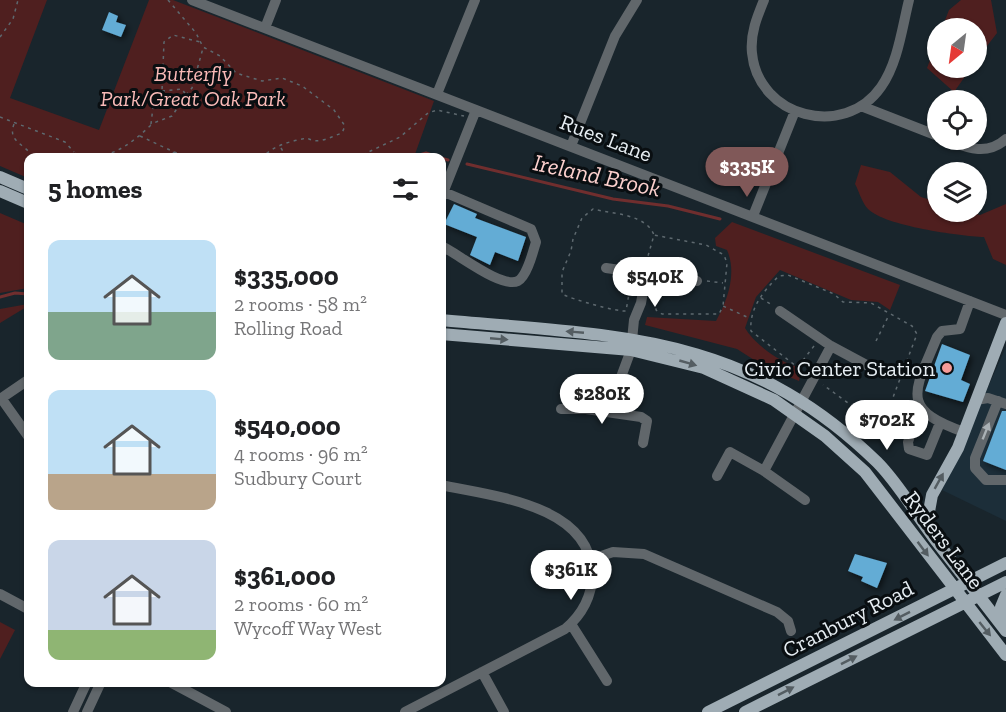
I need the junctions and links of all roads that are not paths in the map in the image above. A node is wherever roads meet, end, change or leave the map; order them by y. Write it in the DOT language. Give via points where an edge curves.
graph roads {
  1 [pos="192,0"];
  2 [pos="276,0"];
  3 [pos="475,0"];
  4 [pos="637,0"];
  5 [pos="764,0"];
  6 [pos="909,0"];
  7 [pos="265,28"];
  8 [pos="437,94"];
  9 [pos="861,106"];
  10 [pos="476,110"];
  11 [pos="795,111"];
  12 [pos="927,132"];
  13 [pos="1006,139"];
  14 [pos="571,146"];
  15 [pos="987,149"];
  16 [pos="0,177"];
  17 [pos="24,187"];
  18 [pos="446,187"];
  19 [pos="0,191"];
  20 [pos="446,196"];
  21 [pos="24,201"];
  22 [pos="753,216"];
  23 [pos="446,248"];
  24 [pos="606,268"];
  25 [pos="644,275"];
  26 [pos="697,280"];
  27 [pos="970,301"];
  28 [pos="780,311"];
  29 [pos="1006,315"];
  30 [pos="446,321"];
  31 [pos="1006,323"];
  32 [pos="446,334"];
  33 [pos="632,344"];
  34 [pos="831,346"];
  35 [pos="872,369"];
  36 [pos="24,383"];
  37 [pos="1,398"];
  38 [pos="976,400"];
  39 [pos="802,401"];
  40 [pos="1002,402"];
  41 [pos="920,407"];
  42 [pos="561,409"];
  43 [pos="611,412"];
  44 [pos="795,412"];
  45 [pos="940,423"];
  46 [pos="24,430"];
  47 [pos="964,432"];
  48 [pos="644,444"];
  49 [pos="764,471"];
  50 [pos="717,476"];
  51 [pos="1006,480"];
  52 [pos="446,486"];
  53 [pos="805,500"];
  54 [pos="933,537"];
  55 [pos="590,560"];
  56 [pos="1006,563"];
  57 [pos="968,582"];
  58 [pos="1006,582"];
  59 [pos="954,589"];
  60 [pos="0,594"];
  61 [pos="979,595"];
  62 [pos="1006,595"];
  63 [pos="964,602"];
  64 [pos="24,607"];
  65 [pos="571,624"];
  66 [pos="1006,629"];
  67 [pos="791,631"];
  68 [pos="1006,655"];
  69 [pos="482,672"];
  70 [pos="607,681"];
  71 [pos="446,686"];
  72 [pos="85,687"];
  73 [pos="99,687"];
  74 [pos="179,687"];
  75 [pos="442,687"];
  76 [pos="767,707"];
  77 [pos="73,712"];
  78 [pos="87,712"];
  79 [pos="226,712"];
  80 [pos="405,712"];
  81 [pos="504,712"];
  82 [pos="708,712"];
  83 [pos="745,712"];
  1 -- 7 [label="street, Rues Lane"];
  2 -- 7 [label="street"];
  3 -- 8 [label="street"];
  4 -- 14 [label="street" via="615,36"];
  5 -- 11 [label="street" via="753,32 753,62 766,89"];
  6 -- 9 [label="street" via="889,74 877,93"];
  7 -- 8 [label="street, Rues Lane"];
  8 -- 10 [label="street, Rues Lane"];
  9 -- 11 [label="street" via="832,117"];
  9 -- 12 [label="street"];
  10 -- 14 [label="street, Rues Lane"];
  10 -- 18 [label="street"];
  11 -- 22 [label="street"];
  13 -- 15 [label="street"];
  14 -- 22 [label="street, Rues Lane"];
  16 -- 17 [label="main road"];
  19 -- 21 [label="main road"];
  20 -- 23 [label="street" via="531,229 536,242 522,277 514,282 463,261"];
  22 -- 27 [label="street, Rues Lane"];
  24 -- 25 [label="street"];
  25 -- 26 [label="street"];
  25 -- 33 [label="street"];
  27 -- 29 [label="street, Rues Lane"];
  27 -- 41 [label="street" via="960,329 942,331 937,337 915,393"];
  28 -- 34 [label="street"];
  33 -- 30 [label="main road, Ryders Lane, one-way"];
  31 -- 38 [label="main road"];
  32 -- 33 [label="main road, Ryders Lane, one-way"];
  33 -- 39 [label="main road, Ryders Lane" via="729,363"];
  33 -- 43 [label="street"];
  33 -- 44 [label="main road, Ryders Lane, one-way" via="712,371"];
  34 -- 35 [label="street"];
  34 -- 39 [label="street"];
  36 -- 37 [label="street"];
  37 -- 46 [label="street"];
  38 -- 40 [label="street"];
  38 -- 47 [label="main road"];
  39 -- 44 [label="street"];
  39 -- 54 [label="main road, Ryders Lane" via="876,462"];
  51 -- 40 [label="street, one-way" via="986,480 975,468 975,458"];
  41 -- 45 [label="street"];
  41 -- 45 [label="street" via="909,449 927,455"];
  42 -- 43 [label="street"];
  43 -- 48 [label="street" via="647,421"];
  44 -- 49 [label="street"];
  44 -- 59 [label="main road, Ryders Lane, one-way" via="865,472"];
  45 -- 47 [label="street"];
  54 -- 47 [label="main road, one-way" via="928,517 932,495"];
  49 -- 50 [label="street" via="730,452"];
  49 -- 53 [label="street"];
  52 -- 55 [label="street" via="552,514 575,530"];
  54 -- 57 [label="main road, Ryders Lane"];
  55 -- 65 [label="street" via="589,595"];
  55 -- 67 [label="street" via="621,552 651,556 777,612 788,621"];
  56 -- 57 [label="main road, Cranbury Road"];
  57 -- 59 [label="main road, Cranbury Road"];
  57 -- 61 [label="main road, Ryders Lane"];
  58 -- 61 [label="main road, Cranbury Road"];
  59 -- 63 [label="main road, Ryders Lane"];
  59 -- 82 [label="main road, Cranbury Road, one-way"];
  60 -- 64 [label="street"];
  61 -- 63 [label="main road, Cranbury Road"];
  61 -- 66 [label="main road, Ryders Lane"];
  62 -- 66 [label="main road" via="1001,607"];
  63 -- 68 [label="main road, Ryders Lane, one-way"];
  76 -- 63 [label="main road, Cranbury Road, one-way"];
  65 -- 69 [label="street"];
  65 -- 70 [label="street"];
  69 -- 71 [label="street"];
  69 -- 81 [label="street"];
  72 -- 77 [label="street"];
  73 -- 78 [label="street"];
  74 -- 79 [label="street"];
  75 -- 80 [label="street"];
  76 -- 83 [label="main road, Cranbury Road"];
}
